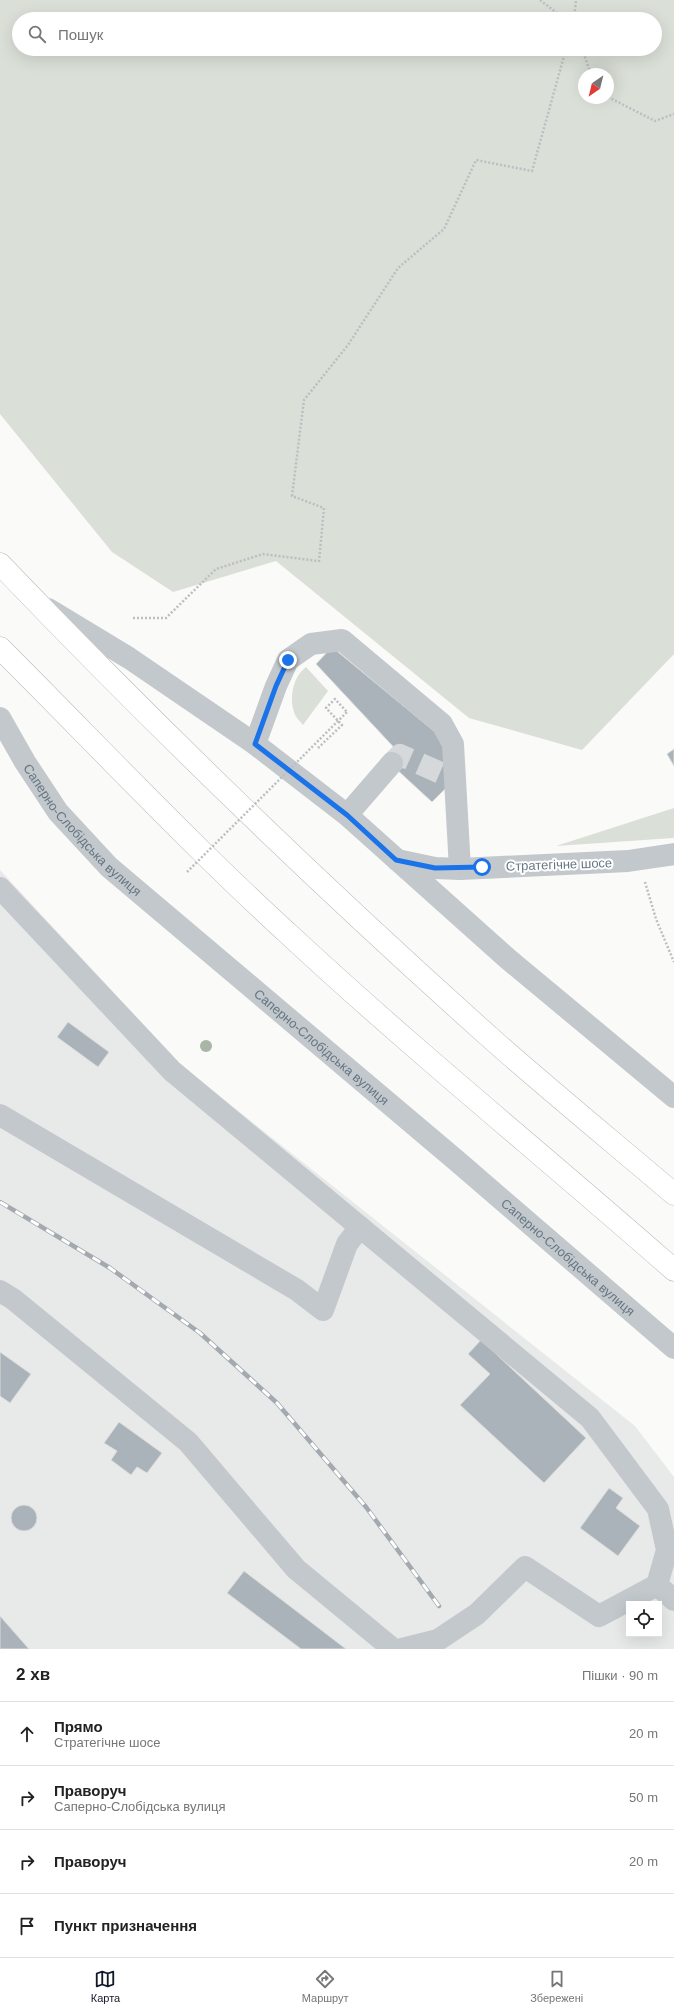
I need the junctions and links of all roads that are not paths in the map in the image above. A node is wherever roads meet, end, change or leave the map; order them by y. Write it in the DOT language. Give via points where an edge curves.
graph roads {
  1 [pos="0,564"];
  2 [pos="37,602"];
  3 [pos="0,648"];
  4 [pos="0,718"];
  5 [pos="255,744"];
  6 [pos="392,763"];
  7 [pos="347,815"];
  8 [pos="666,855"];
  9 [pos="396,860"];
  10 [pos="460,869"];
  11 [pos="0,888"];
  12 [pos="0,907"];
  13 [pos="29,919"];
  14 [pos="674,1097"];
  15 [pos="0,1115"];
  16 [pos="674,1194"];
  17 [pos="360,1227"];
  18 [pos="674,1270"];
  19 [pos="0,1291"];
  20 [pos="674,1348"];
  21 [pos="657,1585"];
  22 [pos="674,1600"];
  23 [pos="393,1649"];
  24 [pos="402,1649"];
  1 -- 2 [label="main road"];
  2 -- 5 [label="street" via="129,658"];
  2 -- 16 [label="main road" via="186,754 354,914 495,1042"];
  3 -- 18 [label="main road" via="294,940"];
  4 -- 20 [label="street, Саперно-Слобідська вулиця" via="58,812 109,868 463,1166"];
  5 -- 7 [label="street"];
  5 -- 10 [label="street" via="288,660 311,644 342,640 442,724 453,744 452,778"];
  6 -- 7 [label="street"];
  7 -- 9 [label="street"];
  8 -- 10 [label="street, Стратегічне шосе" via="628,861"];
  9 -- 10 [label="street, Стратегічне шосе" via="435,868"];
  9 -- 14 [label="street" via="508,959"];
  11 -- 13 [label="street"];
  12 -- 13 [label="street"];
  13 -- 17 [label="street" via="172,1071"];
  15 -- 17 [label="street" via="297,1290 323,1310 347,1244"];
  17 -- 21 [label="street" via="590,1418 658,1509 667,1550"];
  19 -- 23 [label="street" via="188,1442 296,1569"];
  21 -- 22 [label="street"];
  21 -- 24 [label="street" via="599,1616 525,1567 477,1614 438,1640"];
}
